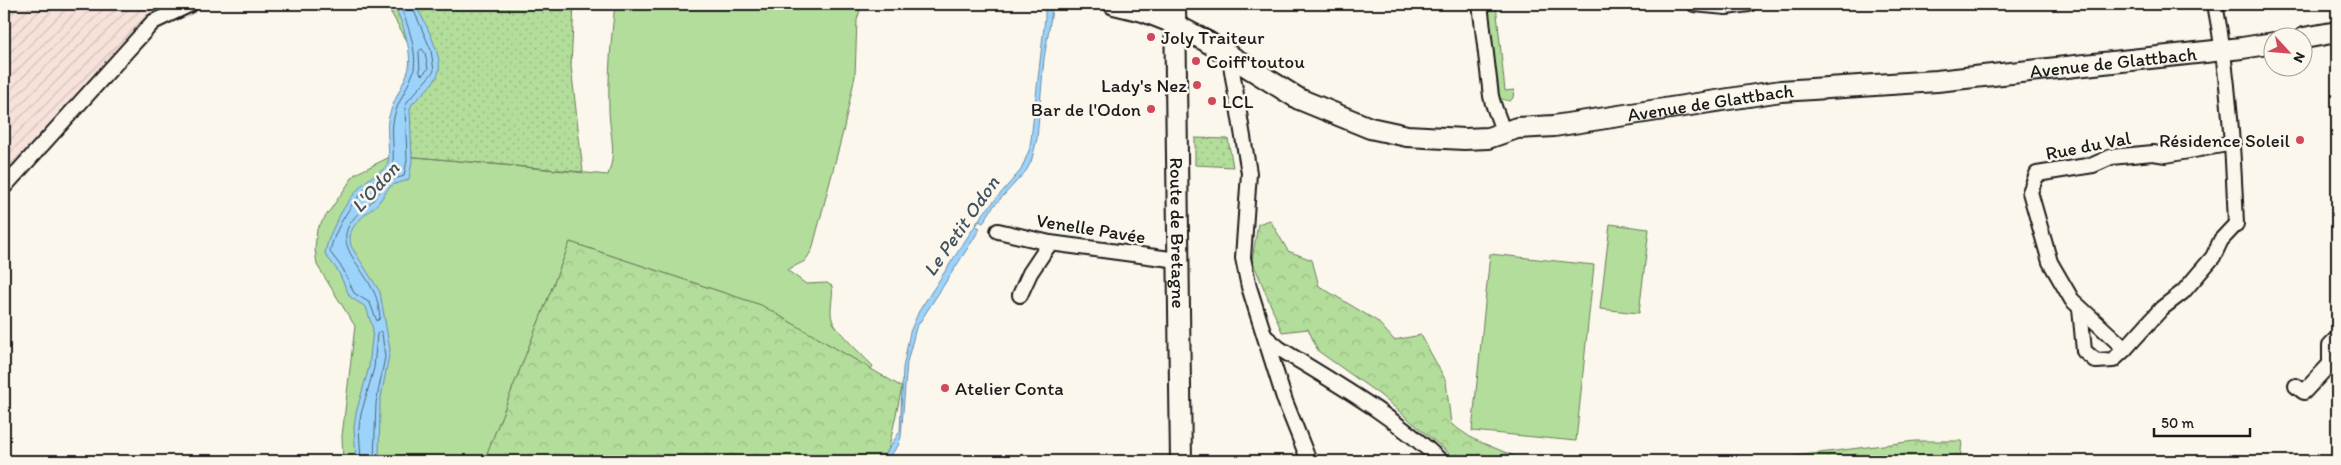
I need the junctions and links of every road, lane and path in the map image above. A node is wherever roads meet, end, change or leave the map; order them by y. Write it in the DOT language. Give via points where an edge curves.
graph roads {
  1 [pos="191,4"];
  2 [pos="1114,4"];
  3 [pos="1175,4"];
  4 [pos="1480,4"];
  5 [pos="1694,4"];
  6 [pos="1749,4"];
  7 [pos="2215,4"];
  8 [pos="1175,25"];
  9 [pos="2337,32"];
  10 [pos="2314,36"];
  11 [pos="2264,44"];
  12 [pos="2223,50"];
  13 [pos="1234,59"];
  14 [pos="1503,133"];
  15 [pos="2233,143"];
  16 [pos="4,187"];
  17 [pos="998,231"];
  18 [pos="1050,243"];
  19 [pos="1178,260"];
  20 [pos="1020,294"];
  21 [pos="2080,308"];
  22 [pos="1266,338"];
  23 [pos="2337,338"];
  24 [pos="2125,349"];
  25 [pos="2334,367"];
  26 [pos="2296,386"];
  27 [pos="1181,461"];
  28 [pos="1310,461"];
  29 [pos="1441,461"];
  1 -- 16 [label="street" via="162,16 148,28"];
  2 -- 8 [label="street, Avenue de Glattbach" via="1150,13"];
  3 -- 8 [label="street, Route de Bretagne"];
  4 -- 14 [label="street" via="1491,96"];
  5 -- 6 [label="street" via="1726,7"];
  7 -- 12 [label="street"];
  8 -- 13 [label="street, Avenue de Glattbach"];
  8 -- 19 [label="street, Route de Bretagne"];
  9 -- 10 [label="street"];
  11 -- 12 [label="street, Avenue de Glattbach"];
  12 -- 14 [label="street, Avenue de Glattbach" via="1937,82 1781,91 1554,126 1517,128"];
  12 -- 15 [label="street"];
  13 -- 14 [label="street, Avenue de Glattbach" via="1299,99 1370,128 1407,136 1464,139"];
  13 -- 22 [label="street" via="1238,116 1250,177 1243,258"];
  15 -- 21 [label="street, Rue du Val" via="2166,155 2153,153 2111,158 2093,165 2037,174 2030,192 2050,262"];
  15 -- 24 [label="street" via="2236,224 2183,292 2162,308"];
  17 -- 18 [label="street, Venelle Pavée"];
  18 -- 19 [label="street, Venelle Pavée"];
  18 -- 20 [label="street"];
  19 -- 27 [label="street, Route de Bretagne"];
  21 -- 24 [label="street, Rue du Val"];
  21 -- 24 [label="street" via="2084,351 2096,361 2113,360"];
  22 -- 28 [label="street" via="1285,401"];
  22 -- 29 [label="street" via="1372,408"];
  23 -- 25 [label="street" via="2330,346"];
  25 -- 26 [label="street" via="2304,392"];
}
